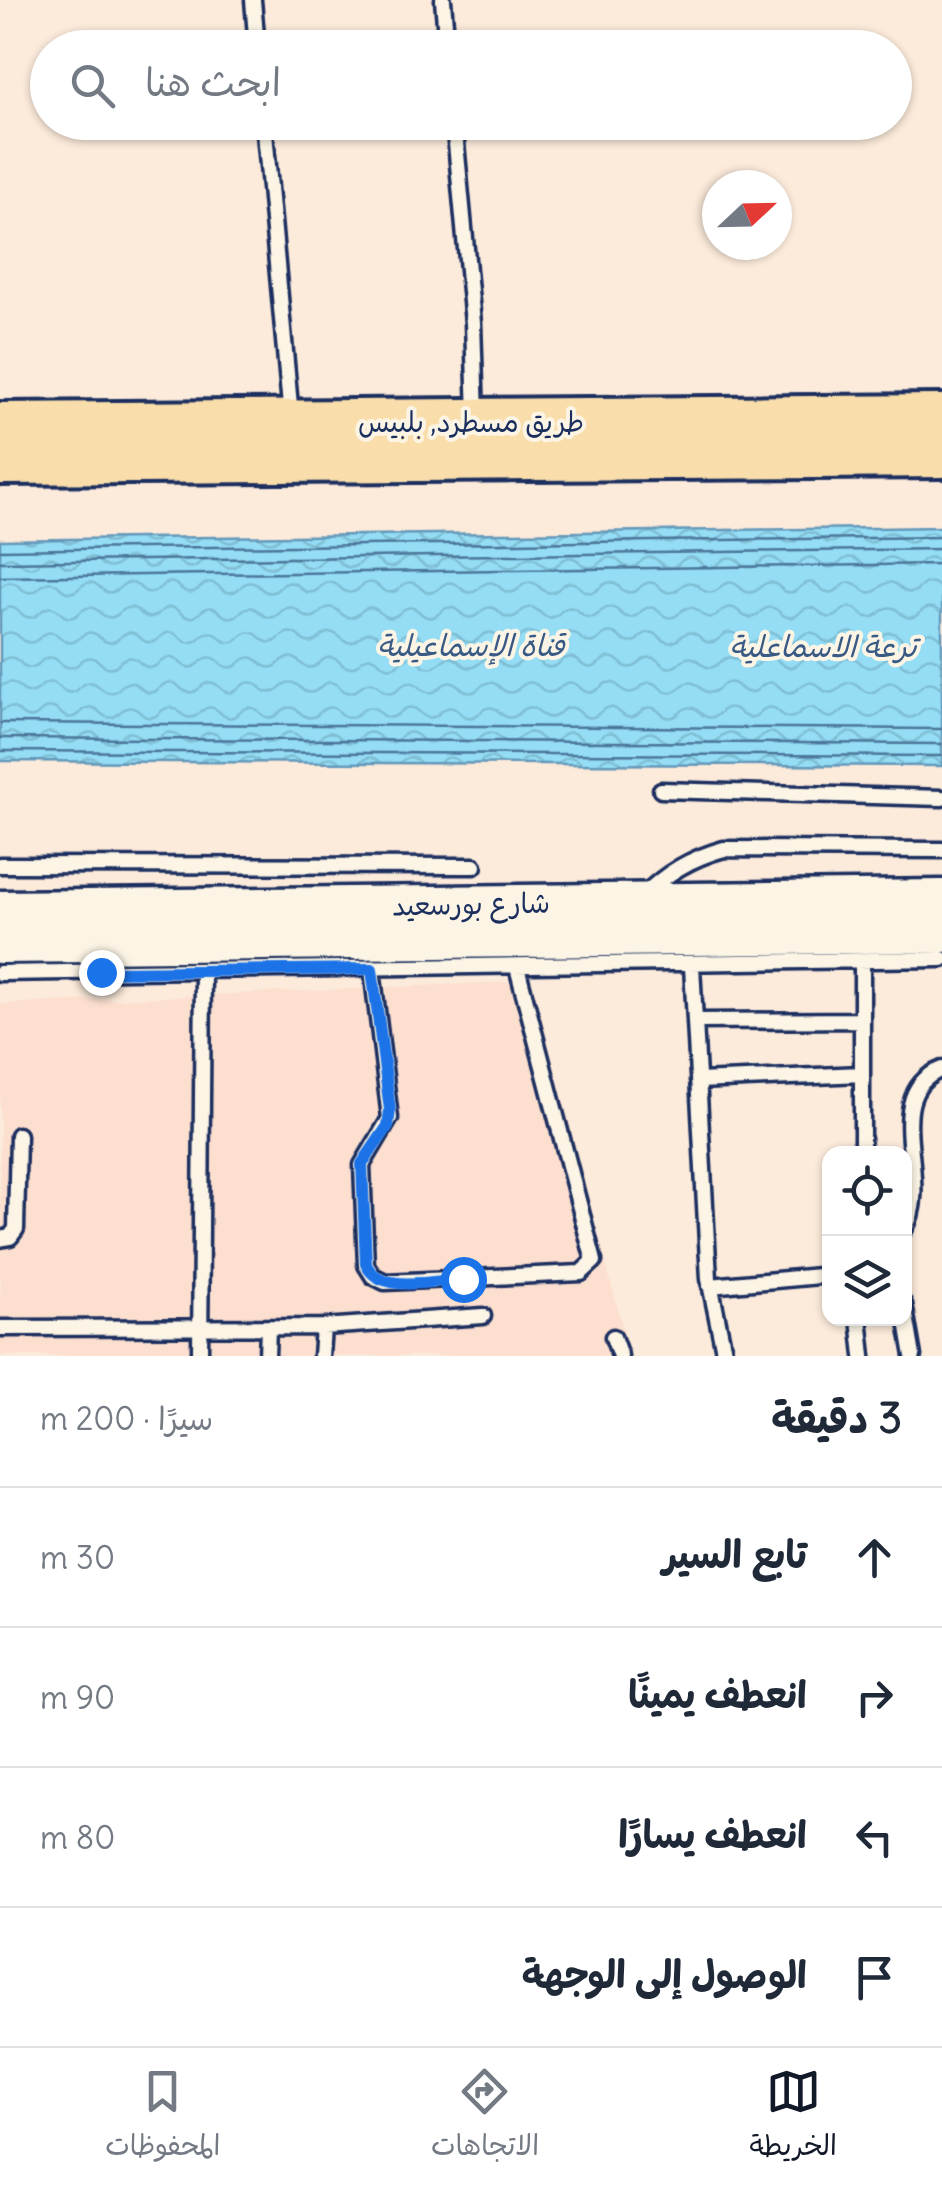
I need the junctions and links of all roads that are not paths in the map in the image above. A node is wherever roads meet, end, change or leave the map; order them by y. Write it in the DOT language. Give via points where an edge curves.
graph roads {
  1 [pos="253,0"];
  2 [pos="443,0"];
  3 [pos="256,30"];
  4 [pos="446,30"];
  5 [pos="266,140"];
  6 [pos="456,140"];
  7 [pos="942,416"];
  8 [pos="291,422"];
  9 [pos="476,422"];
  10 [pos="0,424"];
  11 [pos="942,456"];
  12 [pos="0,463"];
  13 [pos="661,790"];
  14 [pos="942,798"];
  15 [pos="942,850"];
  16 [pos="0,865"];
  17 [pos="474,866"];
  18 [pos="942,898"];
  19 [pos="637,902"];
  20 [pos="0,910"];
  21 [pos="942,933"];
  22 [pos="0,944"];
  23 [pos="942,960"];
  24 [pos="862,962"];
  25 [pos="692,966"];
  26 [pos="516,967"];
  27 [pos="372,969"];
  28 [pos="203,971"];
  29 [pos="0,973"];
  30 [pos="862,1020"];
  31 [pos="695,1022"];
  32 [pos="942,1069"];
  33 [pos="862,1074"];
  34 [pos="698,1080"];
  35 [pos="18,1136"];
  36 [pos="862,1146"];
  37 [pos="912,1208"];
  38 [pos="0,1239"];
  39 [pos="822,1276"];
  40 [pos="710,1286"];
  41 [pos="483,1316"];
  42 [pos="860,1326"];
  43 [pos="908,1326"];
  44 [pos="200,1327"];
  45 [pos="322,1327"];
  46 [pos="0,1328"];
  47 [pos="268,1328"];
  48 [pos="613,1336"];
  49 [pos="200,1356"];
  50 [pos="267,1356"];
  51 [pos="321,1356"];
  52 [pos="620,1356"];
  53 [pos="726,1356"];
  54 [pos="863,1356"];
  55 [pos="913,1356"];
  1 -- 3 [label="lane"];
  2 -- 4 [label="lane"];
  5 -- 8 [label="lane"];
  6 -- 9 [label="lane"];
  7 -- 9 [label="main road, طريق مسطرد, بلبيس"];
  8 -- 9 [label="main road, طريق مسطرد, بلبيس"];
  8 -- 10 [label="main road, طريق مسطرد, بلبيس"];
  11 -- 12 [label="main road, طريق مسطرد, بلبيس"];
  13 -- 14 [label="lane"];
  15 -- 19 [label="lane" via="724,850 672,871"];
  16 -- 17 [label="lane"];
  18 -- 19 [label="main road, شارع بورسعيد"];
  19 -- 20 [label="main road, شارع بورسعيد"];
  21 -- 22 [label="main road, شارع بورسعيد"];
  23 -- 24 [label="lane"];
  24 -- 25 [label="lane"];
  24 -- 30 [label="lane"];
  25 -- 26 [label="lane"];
  25 -- 31 [label="lane"];
  26 -- 27 [label="lane"];
  26 -- 27 [label="lane" via="594,1261 581,1274 385,1282 373,1276 366,1264 361,1172 390,1118"];
  27 -- 28 [label="lane"];
  28 -- 29 [label="lane"];
  28 -- 44 [label="lane"];
  30 -- 31 [label="lane"];
  30 -- 33 [label="lane"];
  31 -- 34 [label="lane"];
  32 -- 37 [label="lane" via="919,1084 911,1100"];
  33 -- 34 [label="lane"];
  33 -- 36 [label="lane"];
  34 -- 40 [label="lane"];
  35 -- 38 [label="lane" via="16,1228"];
  39 -- 40 [label="lane"];
  40 -- 53 [label="lane"];
  41 -- 45 [label="lane"];
  42 -- 54 [label="lane"];
  43 -- 55 [label="lane"];
  44 -- 46 [label="lane"];
  44 -- 47 [label="lane"];
  44 -- 49 [label="lane"];
  45 -- 47 [label="lane"];
  45 -- 51 [label="lane"];
  47 -- 50 [label="lane"];
  48 -- 52 [label="lane"];
}
